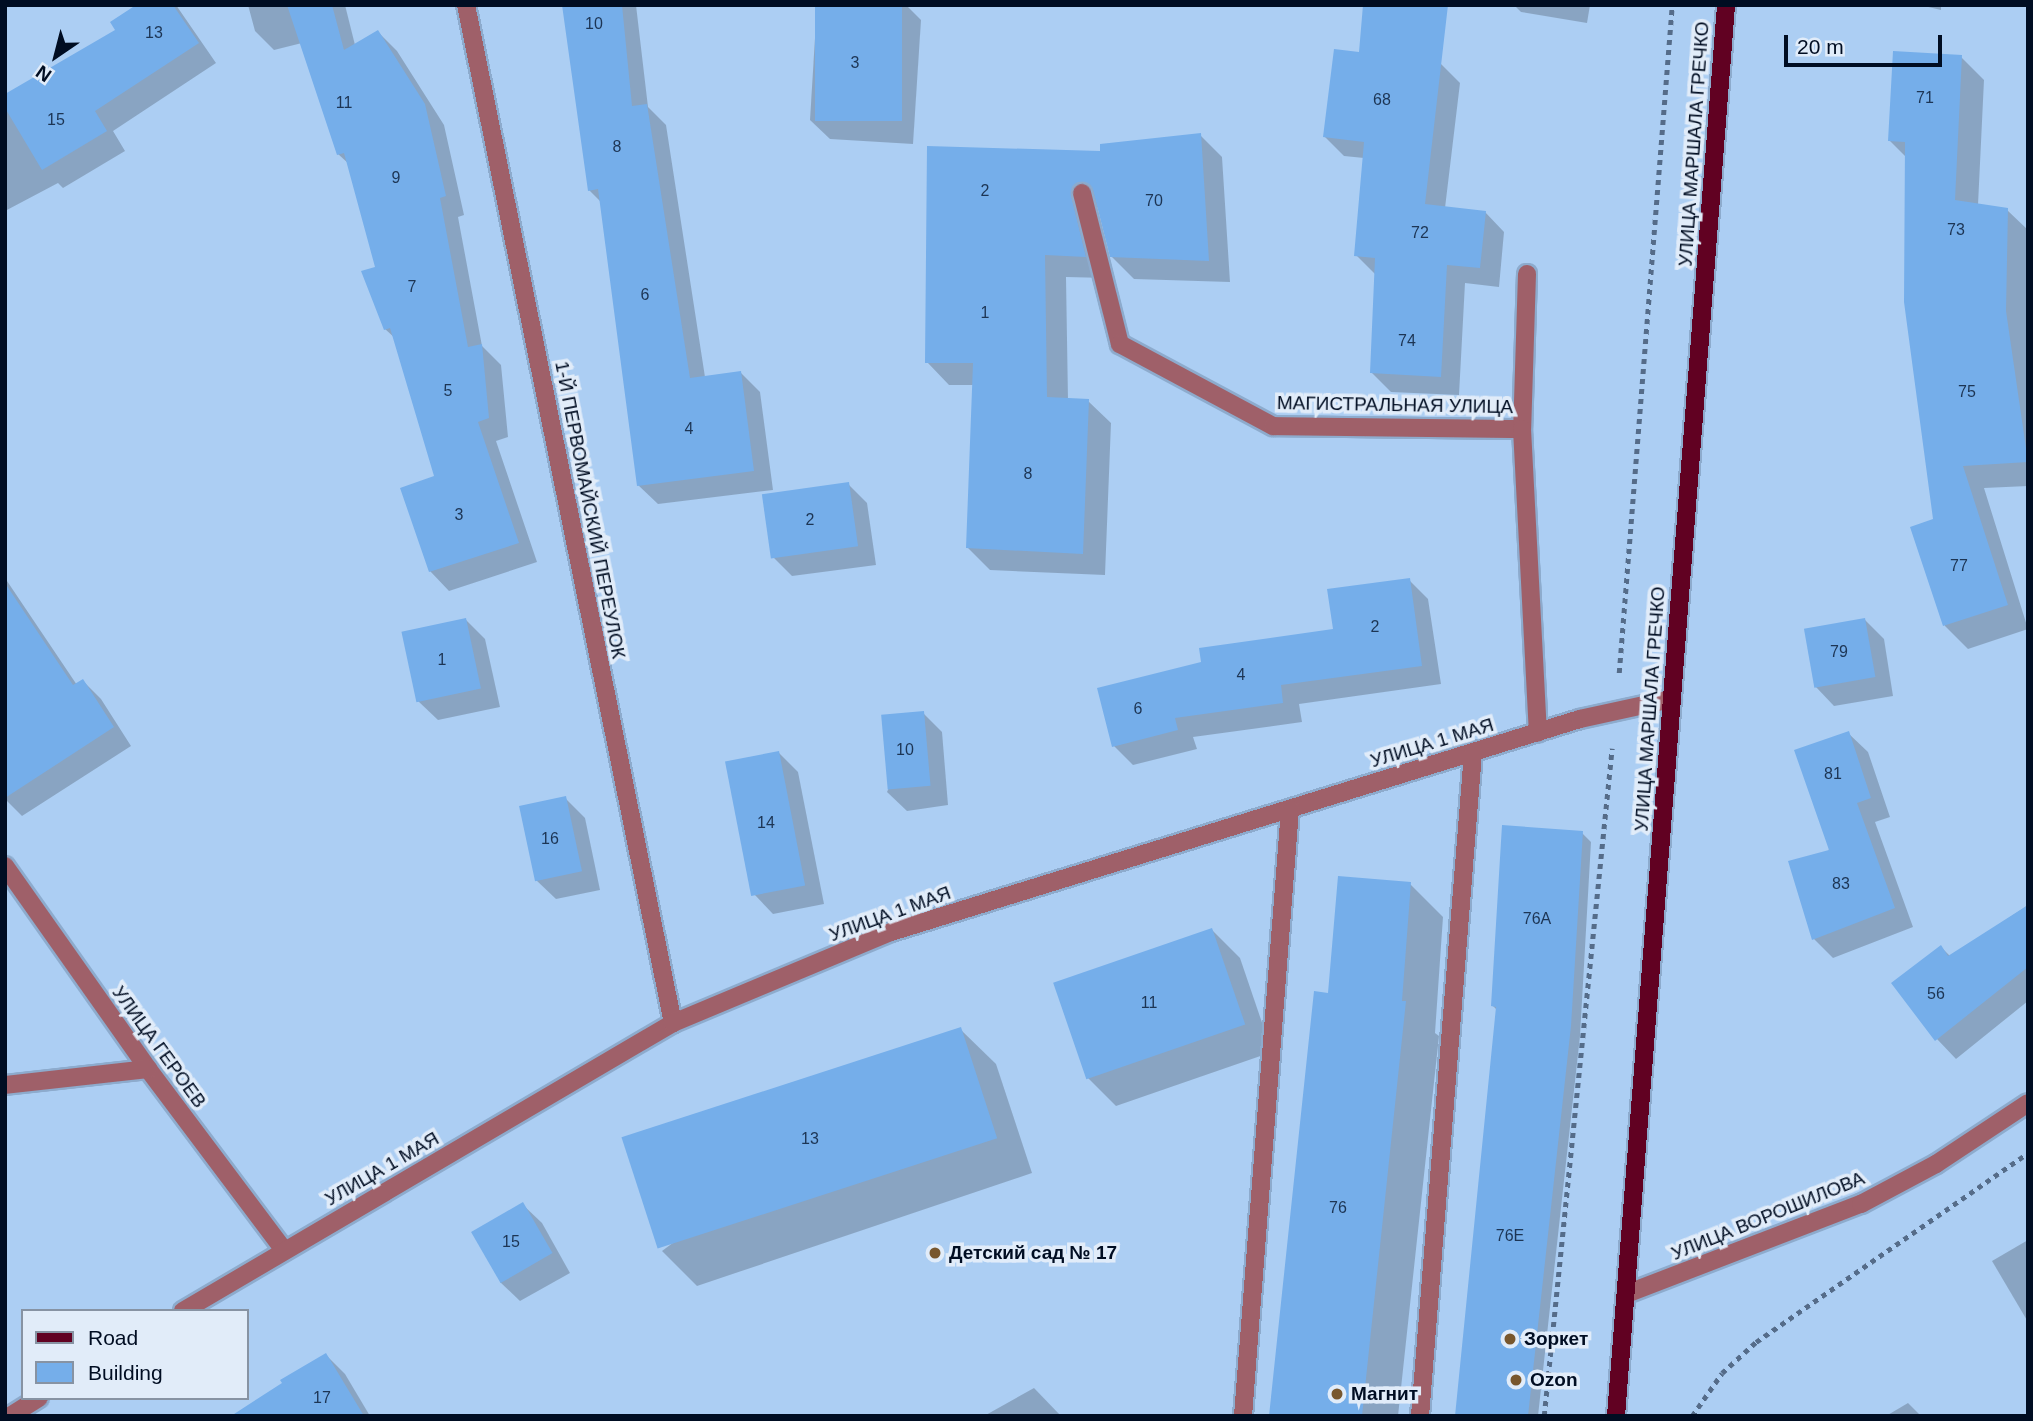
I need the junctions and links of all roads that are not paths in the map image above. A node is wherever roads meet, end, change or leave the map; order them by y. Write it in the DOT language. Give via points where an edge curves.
graph roads {
  1 [pos="466,5"];
  2 [pos="1726,5"];
  3 [pos="1082,193"];
  4 [pos="1527,274"];
  5 [pos="1522,429"];
  6 [pos="1672,699"];
  7 [pos="1538,733"];
  8 [pos="1472,753"];
  9 [pos="1290,809"];
  10 [pos="5,866"];
  11 [pos="673,1023"];
  12 [pos="148,1069"];
  13 [pos="5,1085"];
  14 [pos="2028,1103"];
  15 [pos="284,1250"];
  16 [pos="1626,1294"];
  17 [pos="186,1309"];
  18 [pos="36,1400"];
  19 [pos="10,1416"];
  20 [pos="1243,1416"];
  21 [pos="1420,1416"];
  22 [pos="1616,1416"];
  1 -- 11 [label="street, 1-Й ПЕРВОМАЙСКИЙ ПЕРЕУЛОК"];
  2 -- 6 [label="main road, УЛИЦА МАРШАЛА ГРЕЧКО"];
  3 -- 5 [label="street, МАГИСТРАЛЬНАЯ УЛИЦА" via="1120,344 1131,350 1273,426"];
  4 -- 5 [label="street, МАГИСТРАЛЬНАЯ УЛИЦА"];
  5 -- 7 [label="street"];
  6 -- 7 [label="street, УЛИЦА 1 МАЯ"];
  6 -- 16 [label="main road, УЛИЦА МАРШАЛА ГРЕЧКО"];
  7 -- 8 [label="street, УЛИЦА 1 МАЯ"];
  8 -- 9 [label="street, УЛИЦА 1 МАЯ"];
  8 -- 21 [label="street"];
  9 -- 11 [label="street, УЛИЦА 1 МАЯ" via="891,932"];
  9 -- 20 [label="street"];
  10 -- 12 [label="street, УЛИЦА ГЕРОЕВ"];
  11 -- 15 [label="street, УЛИЦА 1 МАЯ"];
  12 -- 13 [label="street"];
  12 -- 15 [label="street, УЛИЦА ГЕРОЕВ"];
  14 -- 16 [label="street, УЛИЦА ВОРОШИЛОВА" via="1936,1164 1861,1205"];
  15 -- 17 [label="street, УЛИЦА 1 МАЯ"];
  16 -- 22 [label="main road, УЛИЦА МАРШАЛА ГРЕЧКО"];
  18 -- 19 [label="street"];
}
